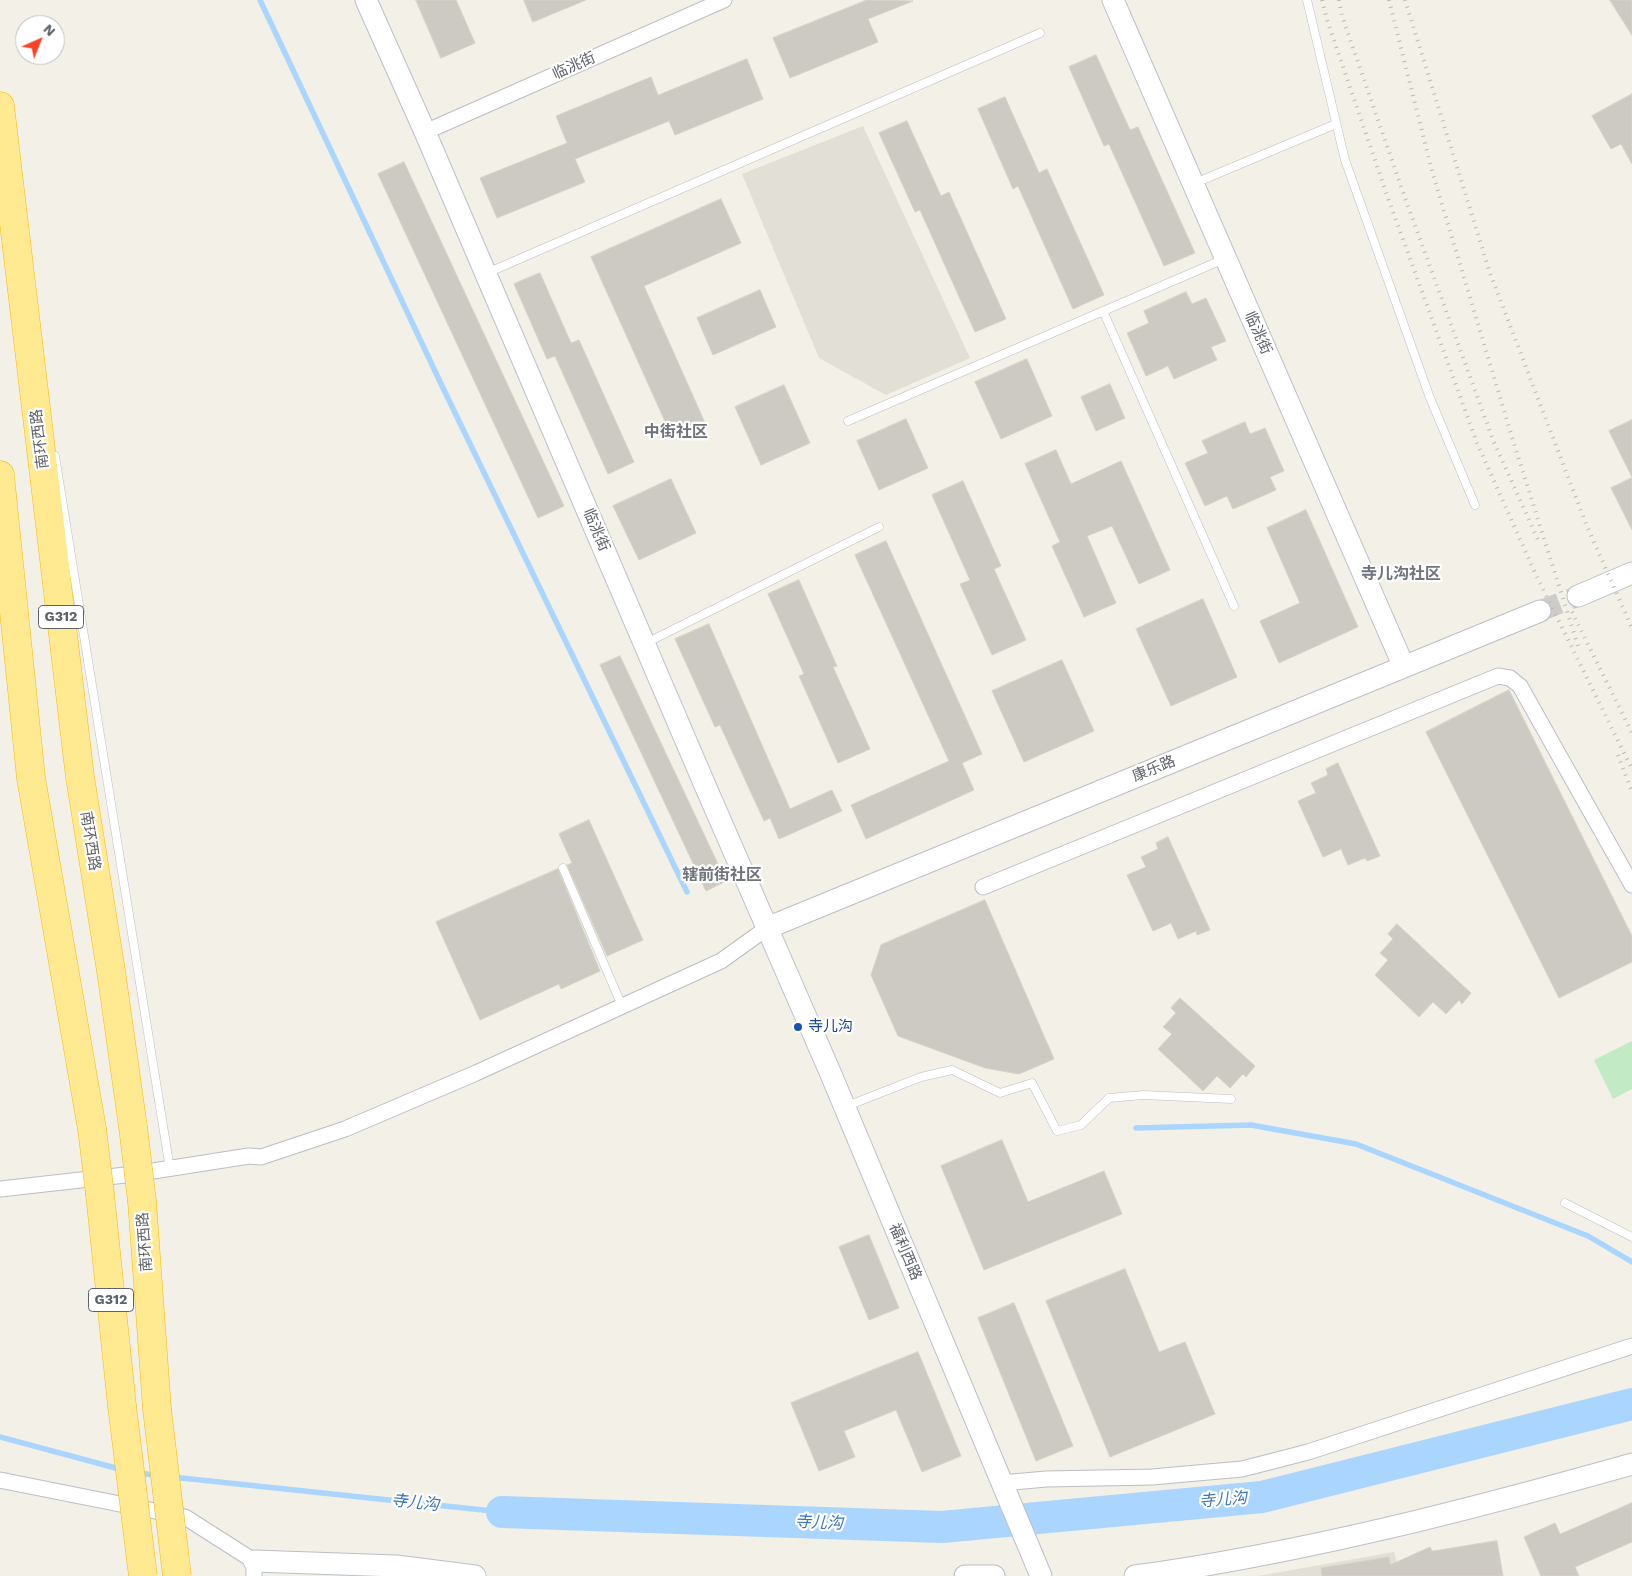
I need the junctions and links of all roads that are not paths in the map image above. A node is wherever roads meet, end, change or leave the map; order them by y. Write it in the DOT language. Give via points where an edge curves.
graph roads {
  1 [pos="366,0"];
  2 [pos="724,0"];
  3 [pos="1113,0"];
  4 [pos="1307,0"];
  5 [pos="1040,33"];
  6 [pos="0,106"];
  7 [pos="1336,124"];
  8 [pos="425,132"];
  9 [pos="1193,184"];
  10 [pos="1226,258"];
  11 [pos="486,273"];
  12 [pos="1103,311"];
  13 [pos="32,372"];
  14 [pos="45,419"];
  15 [pos="848,421"];
  16 [pos="54,447"];
  17 [pos="0,475"];
  18 [pos="1474,504"];
  19 [pos="878,527"];
  20 [pos="1632,573"];
  21 [pos="1578,596"];
  22 [pos="1234,606"];
  23 [pos="1540,611"];
  24 [pos="644,644"];
  25 [pos="1404,667"];
  26 [pos="562,868"];
  27 [pos="1632,885"];
  28 [pos="983,887"];
  29 [pos="768,928"];
  30 [pos="622,1006"];
  31 [pos="1230,1099"];
  32 [pos="845,1107"];
  33 [pos="170,1169"];
  34 [pos="0,1189"];
  35 [pos="1565,1203"];
  36 [pos="1632,1237"];
  37 [pos="1632,1346"];
  38 [pos="1632,1464"];
  39 [pos="0,1480"];
  40 [pos="1005,1489"];
  41 [pos="254,1569"];
  42 [pos="1040,1573"];
  43 [pos="143,1576"];
  44 [pos="177,1576"];
  45 [pos="475,1576"];
  46 [pos="964,1576"];
  47 [pos="994,1576"];
  48 [pos="1134,1576"];
  1 -- 8 [label="street, 临洮街"];
  2 -- 8 [label="street, 临洮街"];
  3 -- 9 [label="street, 临洮街"];
  4 -- 7 [label="lane"];
  5 -- 11 [label="lane"];
  6 -- 13 [label="highway, 南环西路 / G312"];
  7 -- 9 [label="lane"];
  7 -- 18 [label="lane" via="1345,160 1430,398"];
  8 -- 11 [label="street, 临洮街"];
  9 -- 10 [label="street, 临洮街"];
  10 -- 12 [label="lane"];
  10 -- 25 [label="street, 临洮街"];
  11 -- 24 [label="street, 临洮街"];
  12 -- 15 [label="lane"];
  12 -- 22 [label="lane"];
  13 -- 14 [label="lane"];
  13 -- 44 [label="highway, 南环西路 / G312, bridge" via="80,777 111,971 142,1201 157,1409"];
  16 -- 33 [label="lane"];
  17 -- 43 [label="highway, G312, bridge" via="31,778 92,1129"];
  19 -- 24 [label="lane"];
  20 -- 21 [label="street"];
  23 -- 25 [label="street, 康乐路"];
  24 -- 29 [label="street, 临洮街"];
  25 -- 29 [label="street, 康乐路"];
  26 -- 30 [label="lane"];
  27 -- 28 [label="street" via="1520,686 1510,678 1498,676"];
  29 -- 30 [label="street" via="721,961"];
  29 -- 32 [label="street, 福利西路"];
  30 -- 33 [label="street" via="337,1132 262,1157 249,1156"];
  31 -- 32 [label="lane" via="1143,1095 1109,1098 1082,1125 1057,1131 1032,1082 1000,1093 952,1070 921,1077"];
  32 -- 40 [label="street, 福利西路"];
  33 -- 34 [label="street"];
  35 -- 36 [label="lane"];
  37 -- 40 [label="street" via="1308,1452 1242,1470 1152,1477 1046,1479"];
  38 -- 48 [label="street" via="1500,1501 1309,1547"];
  39 -- 41 [label="street" via="185,1517"];
  40 -- 42 [label="street, 福利西路"];
  41 -- 45 [label="street" via="396,1566"];
  46 -- 47 [label="street"];
}
